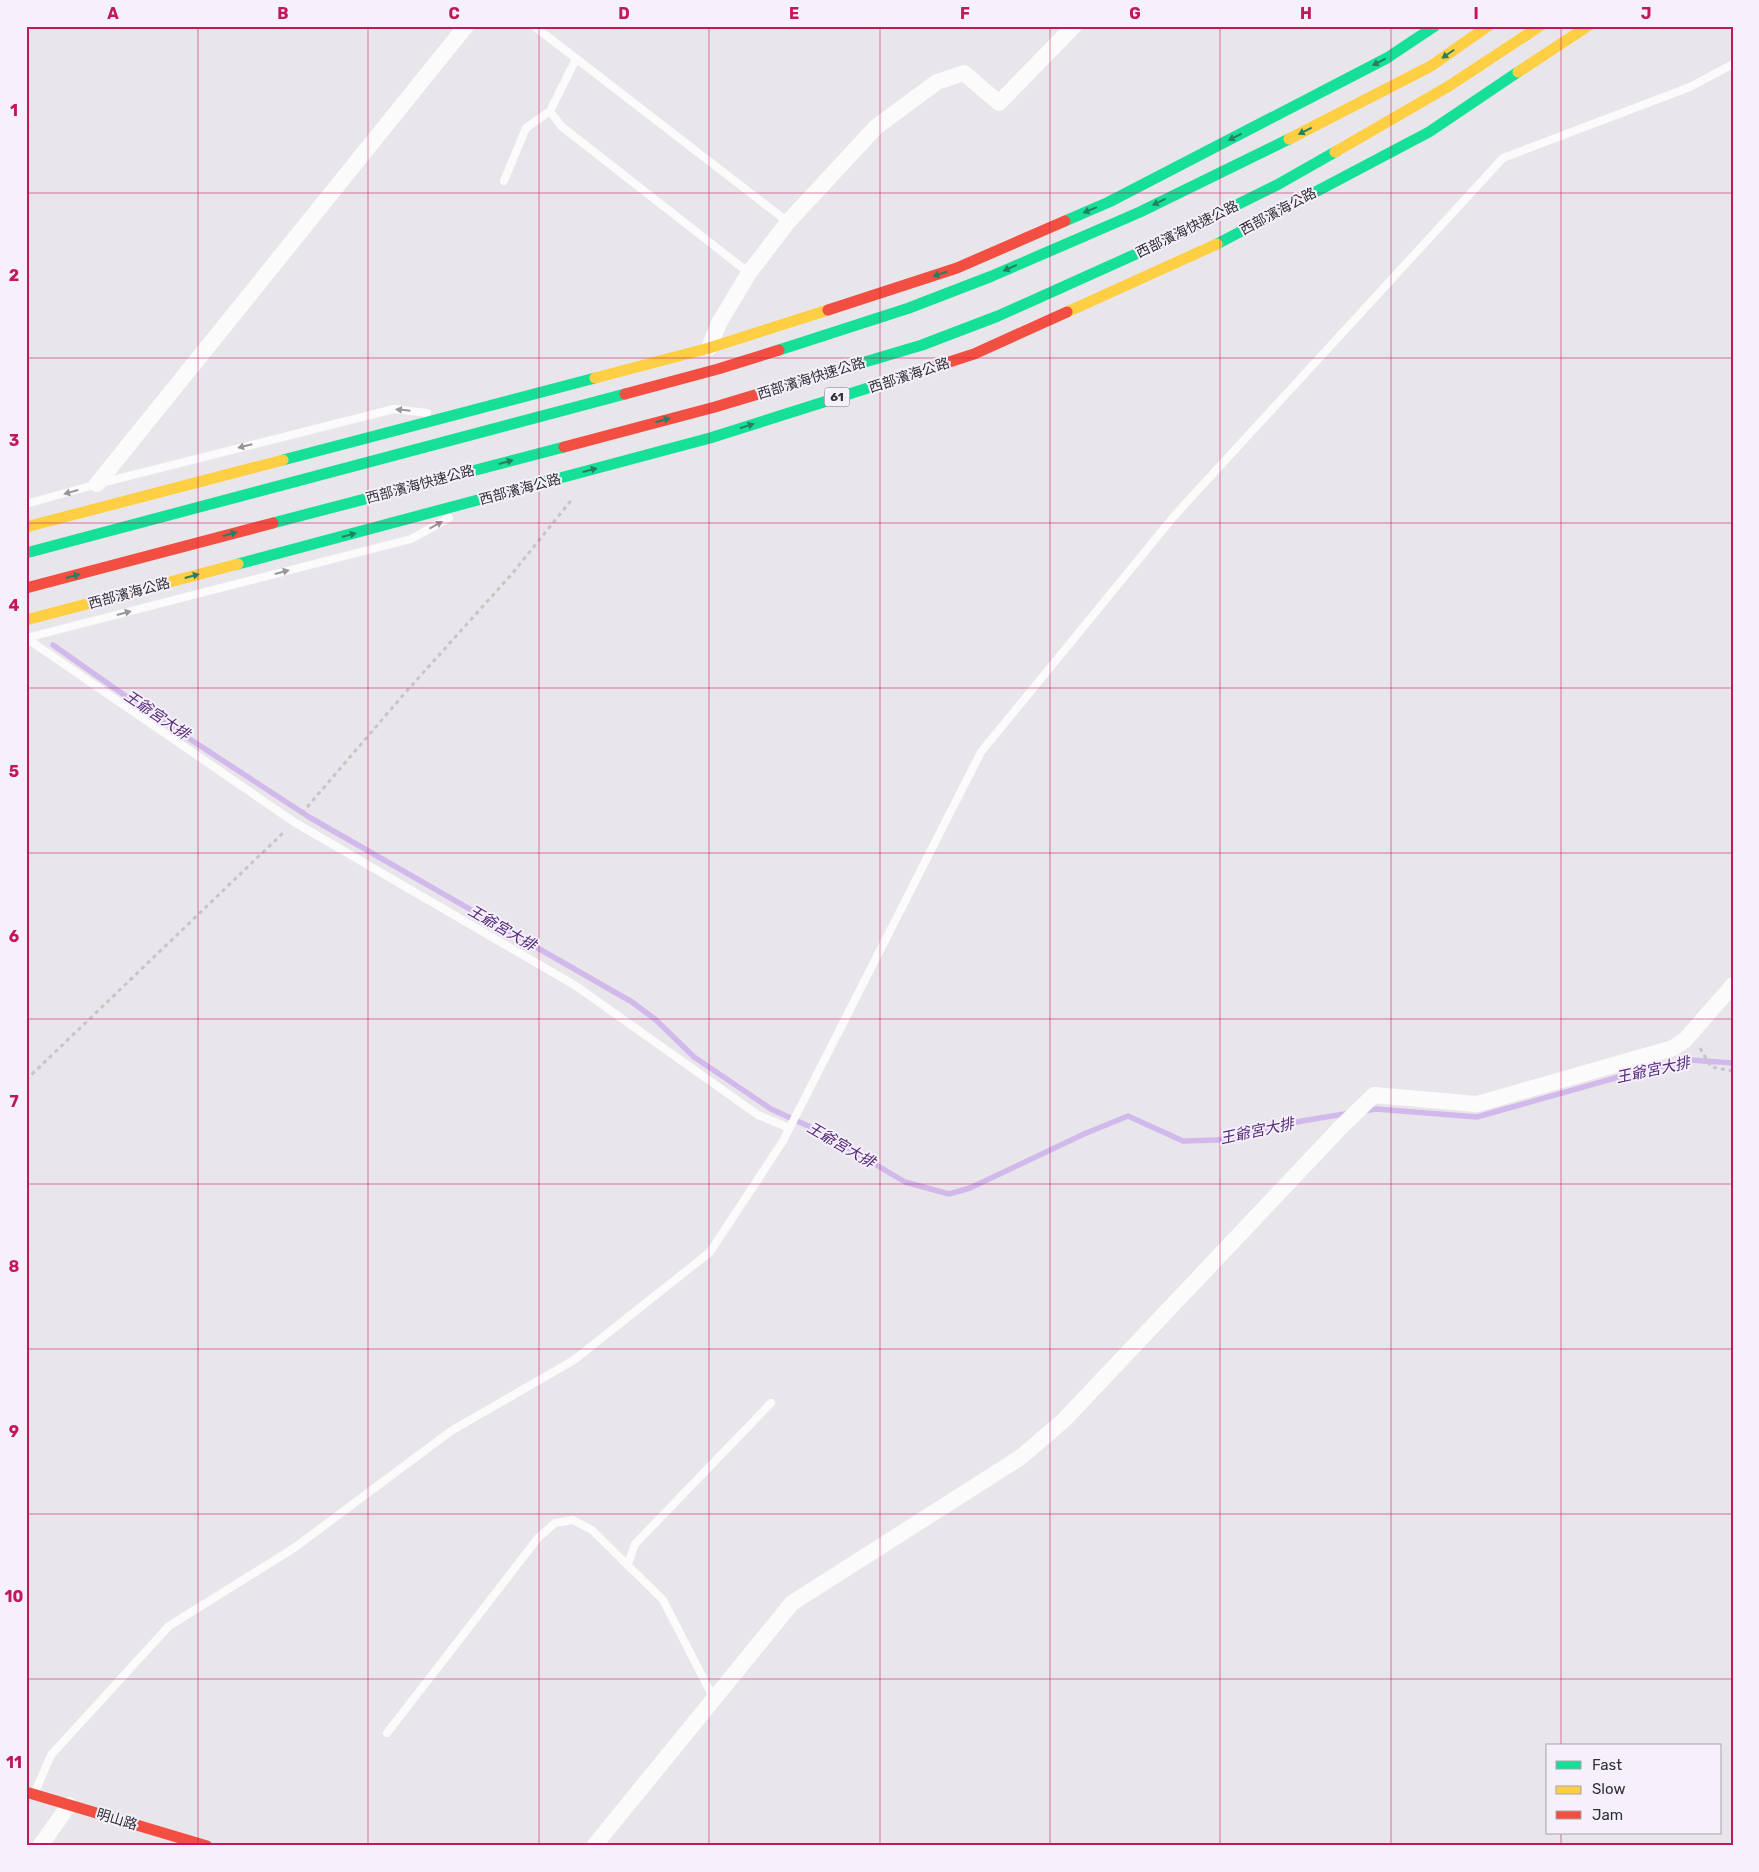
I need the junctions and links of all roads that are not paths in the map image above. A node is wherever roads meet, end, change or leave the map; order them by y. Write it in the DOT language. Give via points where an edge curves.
graph roads {
  1 [pos="466,26"];
  2 [pos="534,26"];
  3 [pos="1074,26"];
  4 [pos="1435,26"];
  5 [pos="1488,26"];
  6 [pos="1540,26"];
  7 [pos="1588,26"];
  8 [pos="576,59"];
  9 [pos="1733,64"];
  10 [pos="550,111"];
  11 [pos="504,181"];
  12 [pos="788,222"];
  13 [pos="749,273"];
  14 [pos="709,348"];
  15 [pos="452,415"];
  16 [pos="97,484"];
  17 [pos="484,499"];
  18 [pos="26,504"];
  19 [pos="26,527"];
  20 [pos="26,553"];
  21 [pos="26,588"];
  22 [pos="26,620"];
  23 [pos="26,638"];
  24 [pos="1733,985"];
  25 [pos="790,1127"];
  26 [pos="771,1404"];
  27 [pos="628,1564"];
  28 [pos="714,1698"];
  29 [pos="387,1733"];
  30 [pos="30,1793"];
  31 [pos="69,1805"];
  32 [pos="40,1846"];
  33 [pos="207,1846"];
  34 [pos="594,1846"];
  1 -- 16 [label="street"];
  2 -- 8 [label="lane"];
  3 -- 12 [label="street" via="999,104 964,73 937,82 876,127"];
  4 -- 14 [label="main road, one-way" via="1387,58 1109,202 957,268"];
  5 -- 20 [label="main road, one-way" via="1431,66 1264,152 1140,212 909,308 718,369"];
  21 -- 6 [label="main road, 西部濱海快速公路 / 61, one-way" via="714,407 922,345 998,316 1156,245 1277,185 1449,86"];
  17 -- 7 [label="main road, 西部濱海公路 / 61, one-way" via="710,438 974,354 1207,249 1429,132"];
  8 -- 10 [label="lane"];
  8 -- 12 [label="lane"];
  9 -- 25 [label="lane" via="1690,87 1503,158 1175,515 981,752"];
  10 -- 11 [label="lane" via="526,128"];
  10 -- 13 [label="lane" via="561,126"];
  12 -- 13 [label="street"];
  13 -- 14 [label="street" via="719,323"];
  14 -- 15 [label="main road"];
  15 -- 16 [label="lane, one-way" via="394,409"];
  15 -- 19 [label="main road"];
  16 -- 18 [label="lane, one-way"];
  22 -- 17 [label="main road, 西部濱海公路 / 61, one-way"];
  23 -- 17 [label="lane, one-way" via="411,539"];
  23 -- 25 [label="lane" via="294,822 576,986 758,1115"];
  24 -- 28 [label="street" via="1685,1040 1673,1048 1477,1104 1374,1095 1064,1420 1021,1457 792,1603"];
  25 -- 30 [label="lane" via="710,1252 574,1360 451,1431 294,1548 169,1626 51,1756"];
  26 -- 27 [label="lane" via="635,1544"];
  27 -- 28 [label="lane" via="663,1600"];
  27 -- 29 [label="lane" via="592,1530 573,1520 555,1523 538,1538"];
  28 -- 34 [label="street"];
  30 -- 31 [label="main road, 明山路"];
  31 -- 32 [label="street"];
  31 -- 33 [label="main road, 明山路"];
}
